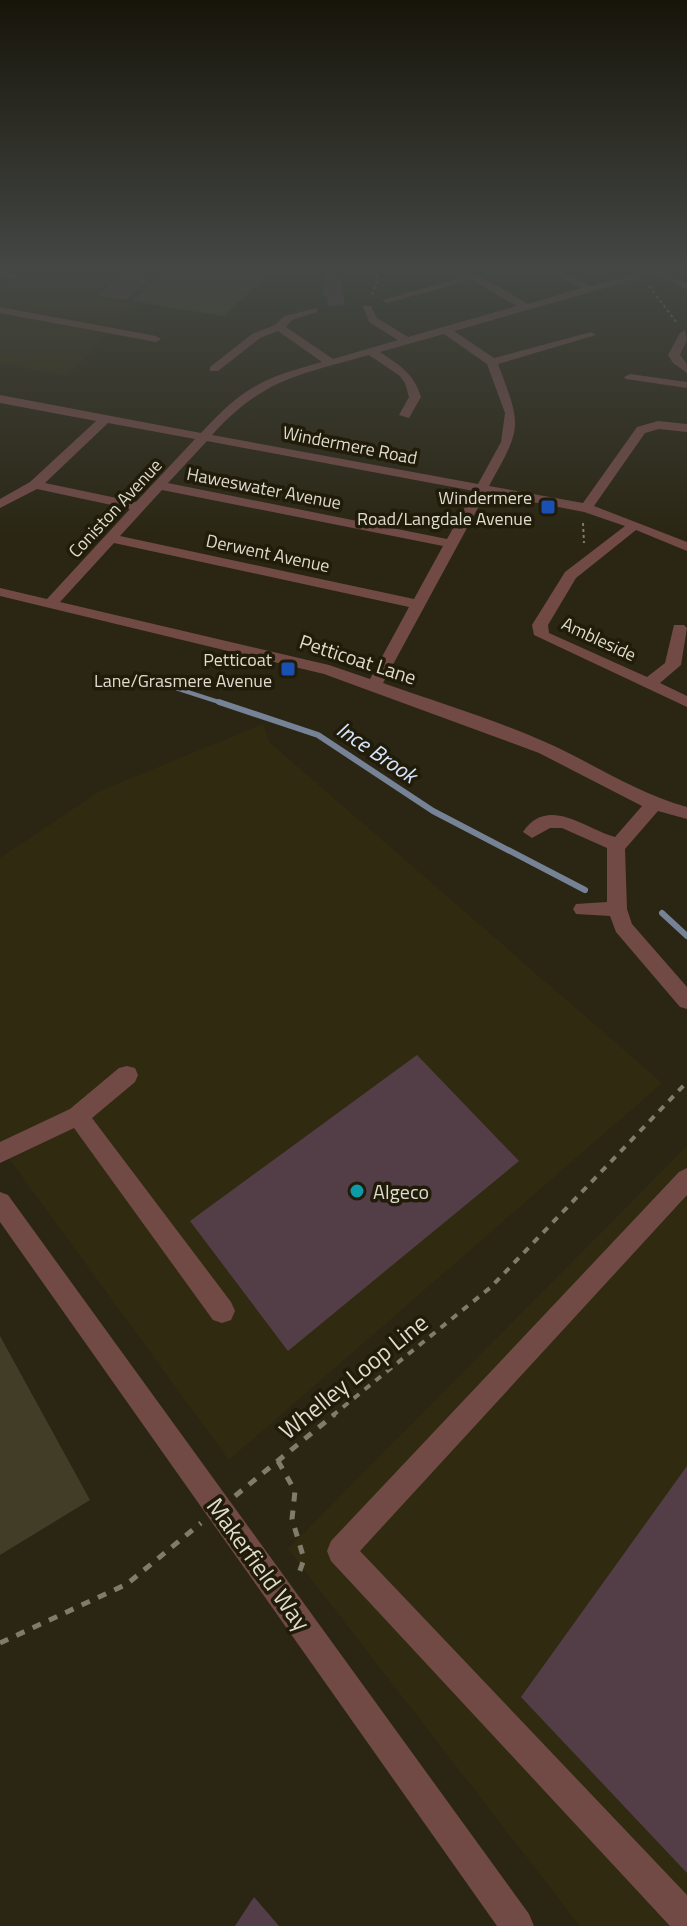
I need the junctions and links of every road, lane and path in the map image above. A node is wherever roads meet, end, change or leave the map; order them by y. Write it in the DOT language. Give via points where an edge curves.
graph roads {
  1 [pos="228,358"];
  2 [pos="324,358"];
  3 [pos="340,358"];
  4 [pos="379,358"];
  5 [pos="486,358"];
  6 [pos="507,358"];
  7 [pos="329,361"];
  8 [pos="492,362"];
  9 [pos="214,369"];
  10 [pos="630,377"];
  11 [pos="687,385"];
  12 [pos="0,399"];
  13 [pos="389,412"];
  14 [pos="106,418"];
  15 [pos="687,428"];
  16 [pos="204,436"];
  17 [pos="35,485"];
  18 [pos="162,486"];
  19 [pos="484,488"];
  20 [pos="0,504"];
  21 [pos="140,507"];
  22 [pos="586,508"];
  23 [pos="634,525"];
  24 [pos="110,538"];
  25 [pos="452,544"];
  26 [pos="687,547"];
  27 [pos="597,554"];
  28 [pos="8,594"];
  29 [pos="51,603"];
  30 [pos="418,604"];
  31 [pos="0,613"];
  32 [pos="679,628"];
  33 [pos="649,684"];
  34 [pos="374,685"];
  35 [pos="687,702"];
  36 [pos="654,804"];
  37 [pos="687,813"];
  38 [pos="532,832"];
  39 [pos="619,844"];
  40 [pos="583,909"];
  41 [pos="617,909"];
  42 [pos="687,1001"];
  43 [pos="127,1075"];
  44 [pos="687,1082"];
  45 [pos="78,1116"];
  46 [pos="0,1153"];
  47 [pos="687,1179"];
  48 [pos="0,1203"];
  49 [pos="222,1311"];
  50 [pos="278,1461"];
  51 [pos="231,1499"];
  52 [pos="208,1518"];
  53 [pos="281,1595"];
  54 [pos="0,1643"];
  55 [pos="687,1920"];
  56 [pos="517,1926"];
  1 -- 9 [label="street"];
  2 -- 7 [label="street"];
  3 -- 7 [label="street, Coniston Avenue"];
  4 -- 13 [label="street" via="411,382 415,397 403,418"];
  5 -- 8 [label="street"];
  6 -- 8 [label="street"];
  7 -- 16 [label="street, Coniston Avenue" via="281,376 252,392"];
  8 -- 19 [label="street" via="511,413 507,442"];
  10 -- 11 [label="street"];
  12 -- 14 [label="street, Windermere Road"];
  14 -- 16 [label="street, Windermere Road"];
  14 -- 17 [label="street"];
  15 -- 22 [label="street" via="658,425 641,430"];
  16 -- 18 [label="street, Coniston Avenue"];
  16 -- 19 [label="street, Windermere Road"];
  17 -- 20 [label="street"];
  17 -- 21 [label="street"];
  18 -- 21 [label="street, Coniston Avenue"];
  18 -- 25 [label="street, Haweswater Avenue"];
  19 -- 22 [label="street, Windermere Road"];
  19 -- 25 [label="street"];
  21 -- 24 [label="street, Coniston Avenue"];
  22 -- 23 [label="street, Windermere Road"];
  22 -- 27 [label="path" via="584,545"];
  23 -- 26 [label="street, Windermere Road"];
  23 -- 27 [label="street, Ambleside"];
  24 -- 29 [label="street, Coniston Avenue"];
  24 -- 30 [label="street, Derwent Avenue"];
  25 -- 30 [label="street"];
  27 -- 33 [label="street, Ambleside" via="570,575 540,625 542,635"];
  28 -- 29 [label="street, Petticoat Lane"];
  28 -- 31 [label="street"];
  29 -- 34 [label="street, Petticoat Lane"];
  30 -- 34 [label="street"];
  32 -- 33 [label="street" via="673,665"];
  33 -- 35 [label="street, Ambleside"];
  34 -- 36 [label="street, Petticoat Lane" via="545,749"];
  36 -- 37 [label="street, Petticoat Lane"];
  36 -- 39 [label="street"];
  38 -- 39 [label="street" via="543,821 555,819 605,843"];
  39 -- 41 [label="street"];
  40 -- 41 [label="street"];
  41 -- 42 [label="street" via="623,927"];
  43 -- 45 [label="street"];
  44 -- 50 [label="path, Whelley Loop Line" via="491,1287"];
  45 -- 46 [label="street"];
  45 -- 49 [label="street"];
  47 -- 55 [label="street" via="341,1551"];
  48 -- 53 [label="street, Makerfield Way"];
  50 -- 51 [label="path, Whelley Loop Line"];
  50 -- 53 [label="path" via="295,1491 292,1523 304,1551 301,1574"];
  52 -- 54 [label="path" via="127,1584"];
  53 -- 56 [label="street, Makerfield Way"];
}
